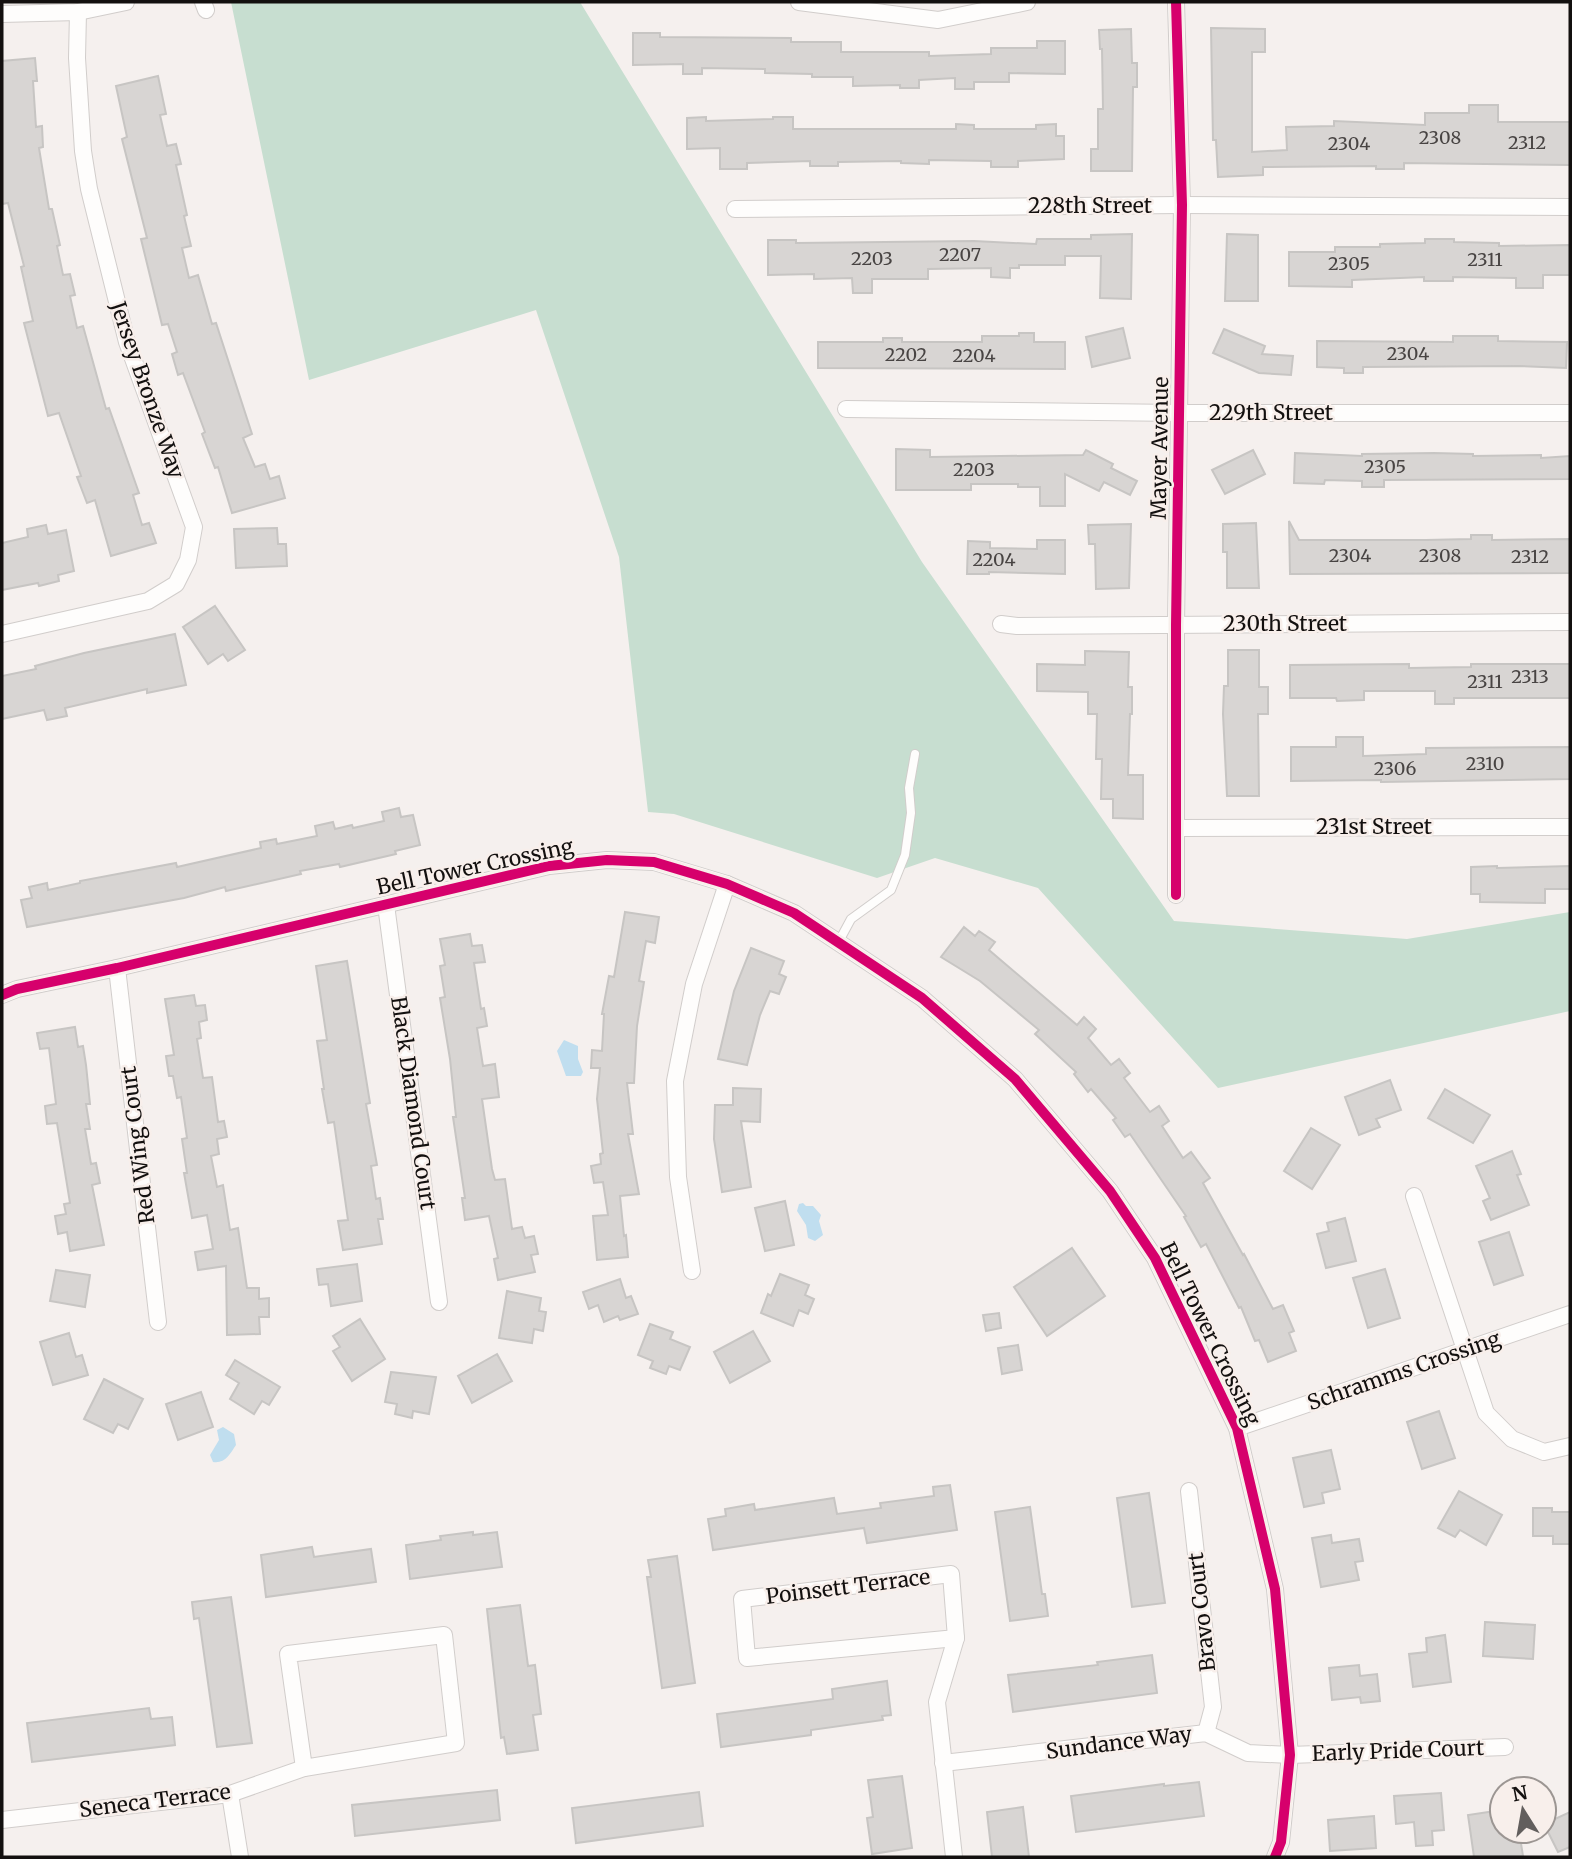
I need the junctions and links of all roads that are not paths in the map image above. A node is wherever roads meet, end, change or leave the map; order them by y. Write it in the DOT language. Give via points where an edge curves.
graph roads {
  1 [pos="126,2"];
  2 [pos="799,2"];
  3 [pos="816,2"];
  4 [pos="1027,2"];
  5 [pos="1176,2"];
  6 [pos="78,12"];
  7 [pos="2,14"];
  8 [pos="1182,205"];
  9 [pos="1570,207"];
  10 [pos="735,209"];
  11 [pos="846,409"];
  12 [pos="1179,413"];
  13 [pos="1570,413"];
  14 [pos="1570,622"];
  15 [pos="1001,624"];
  16 [pos="1176,625"];
  17 [pos="2,634"];
  18 [pos="915,754"];
  19 [pos="1570,827"];
  20 [pos="1177,828"];
  21 [pos="727,884"];
  22 [pos="1176,895"];
  23 [pos="386,905"];
  24 [pos="838,943"];
  25 [pos="117,968"];
  26 [pos="2,995"];
  27 [pos="1414,1196"];
  28 [pos="692,1271"];
  29 [pos="439,1302"];
  30 [pos="1570,1314"];
  31 [pos="158,1322"];
  32 [pos="1464,1351"];
  33 [pos="1237,1428"];
  34 [pos="1570,1446"];
  35 [pos="1189,1491"];
  36 [pos="957,1638"];
  37 [pos="1206,1733"];
  38 [pos="1505,1747"];
  39 [pos="1290,1755"];
  40 [pos="943,1763"];
  41 [pos="304,1768"];
  42 [pos="230,1794"];
  43 [pos="2,1820"];
  44 [pos="240,1857"];
  45 [pos="954,1857"];
  46 [pos="1275,1857"];
  1 -- 6 [label="street"];
  2 -- 3 [label="street"];
  3 -- 4 [label="street" via="938,20"];
  5 -- 8 [label="street, Mayer Avenue"];
  6 -- 7 [label="street"];
  6 -- 17 [label="street, Jersey Bronze Way" via="77,58 89,189 127,342 194,527 188,560 176,584 148,601"];
  8 -- 9 [label="street, 228th Street"];
  8 -- 10 [label="street, 228th Street"];
  8 -- 12 [label="street, Mayer Avenue"];
  11 -- 12 [label="street, 229th Street"];
  12 -- 13 [label="street, 229th Street"];
  12 -- 16 [label="street, Mayer Avenue"];
  14 -- 16 [label="street, 230th Street"];
  15 -- 16 [label="street, 230th Street"];
  16 -- 20 [label="street, Mayer Avenue"];
  18 -- 24 [label="lane" via="905,855 891,890 851,919"];
  19 -- 20 [label="street, 231st Street"];
  20 -- 22 [label="street, Mayer Avenue"];
  21 -- 23 [label="street, Bell Tower Crossing" via="654,862 607,860 549,866"];
  21 -- 24 [label="street, Bell Tower Crossing" via="794,913"];
  21 -- 28 [label="street" via="694,984 675,1081 678,1177"];
  23 -- 25 [label="street, Bell Tower Crossing"];
  23 -- 29 [label="street, Black Diamond Court"];
  24 -- 33 [label="street, Bell Tower Crossing" via="922,998 1015,1079 1110,1191 1155,1258"];
  25 -- 26 [label="street, Bell Tower Crossing"];
  25 -- 31 [label="street, Red Wing Court"];
  27 -- 32 [label="street"];
  30 -- 32 [label="street, Schramms Crossing"];
  32 -- 33 [label="street, Schramms Crossing"];
  32 -- 34 [label="street" via="1486,1413 1512,1439 1544,1452"];
  33 -- 39 [label="street, Bell Tower Crossing" via="1275,1589"];
  35 -- 37 [label="street, Bravo Court" via="1213,1707"];
  36 -- 36 [label="street, Poinsett Terrace" via="747,1658 742,1599 951,1574"];
  36 -- 40 [label="street, Poinsett Terrace" via="937,1702"];
  37 -- 39 [label="street, Sundance Way" via="1248,1753"];
  37 -- 40 [label="street, Sundance Way"];
  38 -- 39 [label="street, Early Pride Court"];
  39 -- 46 [label="street, Bell Tower Crossing" via="1281,1842"];
  40 -- 45 [label="street, Poinsett Terrace"];
  41 -- 41 [label="street, Seneca Terrace" via="456,1744 444,1635 288,1654"];
  41 -- 42 [label="street, Seneca Terrace"];
  42 -- 43 [label="street, Seneca Terrace"];
  42 -- 44 [label="street"];
}
